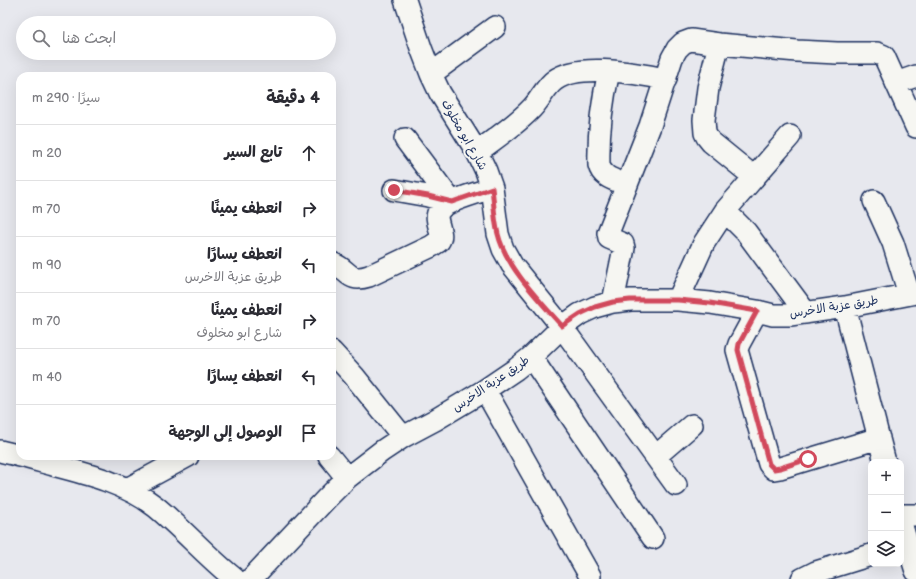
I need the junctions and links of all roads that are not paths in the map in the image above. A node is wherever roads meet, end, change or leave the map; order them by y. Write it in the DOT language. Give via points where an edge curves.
graph roads {
  1 [pos="405,0"];
  2 [pos="495,27"];
  3 [pos="719,44"];
  4 [pos="609,71"];
  5 [pos="431,74"];
  6 [pos="916,76"];
  7 [pos="666,79"];
  8 [pos="896,83"];
  9 [pos="916,127"];
  10 [pos="790,136"];
  11 [pos="404,139"];
  12 [pos="478,152"];
  13 [pos="754,177"];
  14 [pos="627,185"];
  15 [pos="492,188"];
  16 [pos="394,190"];
  17 [pos="874,201"];
  18 [pos="452,202"];
  19 [pos="725,211"];
  20 [pos="336,265"];
  21 [pos="912,294"];
  22 [pos="678,300"];
  23 [pos="613,302"];
  24 [pos="845,307"];
  25 [pos="757,311"];
  26 [pos="806,313"];
  27 [pos="562,326"];
  28 [pos="336,356"];
  29 [pos="531,357"];
  30 [pos="485,390"];
  31 [pos="692,425"];
  32 [pos="402,437"];
  33 [pos="879,438"];
  34 [pos="0,451"];
  35 [pos="16,454"];
  36 [pos="656,456"];
  37 [pos="884,459"];
  38 [pos="55,460"];
  39 [pos="181,460"];
  40 [pos="332,460"];
  41 [pos="67,462"];
  42 [pos="347,478"];
  43 [pos="676,485"];
  44 [pos="127,489"];
  45 [pos="904,515"];
  46 [pos="916,515"];
  47 [pos="653,538"];
  48 [pos="904,547"];
  49 [pos="868,557"];
  50 [pos="916,571"];
  51 [pos="590,576"];
  52 [pos="235,579"];
  53 [pos="251,579"];
  54 [pos="802,579"];
  1 -- 5 [label="street, شارع ابو مخلوف"];
  2 -- 5 [label="street"];
  3 -- 7 [label="street" via="691,40 683,43 672,58"];
  3 -- 8 [label="street" via="797,51 877,53 884,56"];
  3 -- 13 [label="street" via="708,88 705,132 711,142"];
  4 -- 7 [label="street"];
  4 -- 12 [label="street" via="574,73 555,80 521,119"];
  4 -- 14 [label="street" via="601,113 599,165 606,176"];
  5 -- 12 [label="street, شارع ابو مخلوف" via="440,93"];
  6 -- 8 [label="street"];
  7 -- 14 [label="street"];
  8 -- 9 [label="street"];
  10 -- 13 [label="street"];
  11 -- 18 [label="street"];
  12 -- 15 [label="street, شارع ابو مخلوف"];
  13 -- 19 [label="street"];
  14 -- 23 [label="street" via="608,233 609,238 623,244 624,248"];
  15 -- 18 [label="street"];
  15 -- 27 [label="street, شارع ابو مخلوف" via="498,234 512,265"];
  16 -- 18 [label="street"];
  17 -- 21 [label="street" via="894,243"];
  18 -- 20 [label="street" via="439,210 437,216 441,235 438,242 432,246 361,279 353,278"];
  19 -- 22 [label="street" via="704,243"];
  19 -- 26 [label="street" via="746,232"];
  21 -- 24 [label="street, طريق عزبة الاخرس"];
  22 -- 23 [label="street, طريق عزبة الاخرس"];
  22 -- 25 [label="street, طريق عزبة الاخرس"];
  23 -- 27 [label="street, طريق عزبة الاخرس" via="580,314"];
  24 -- 26 [label="street, طريق عزبة الاخرس"];
  24 -- 33 [label="street"];
  25 -- 26 [label="street, طريق عزبة الاخرس" via="773,315"];
  25 -- 33 [label="street" via="738,350 769,464 774,469 780,468"];
  27 -- 29 [label="street, طريق عزبة الاخرس"];
  27 -- 36 [label="street, شارع ابو مخلوف"];
  28 -- 32 [label="street"];
  29 -- 30 [label="street, طريق عزبة الاخرس"];
  29 -- 47 [label="street"];
  30 -- 32 [label="street, طريق عزبة الاخرس"];
  30 -- 51 [label="street"];
  31 -- 36 [label="street"];
  32 -- 42 [label="street, طريق عزبة الاخرس"];
  33 -- 37 [label="street"];
  34 -- 35 [label="street"];
  36 -- 43 [label="street, شارع ابو مخلوف"];
  38 -- 41 [label="street"];
  39 -- 44 [label="street"];
  40 -- 42 [label="street"];
  41 -- 44 [label="street"];
  42 -- 53 [label="street, طريق عزبة الاخرس"];
  44 -- 52 [label="street" via="156,507"];
  45 -- 46 [label="street"];
  48 -- 50 [label="street"];
  49 -- 54 [label="street" via="816,572"];
}
